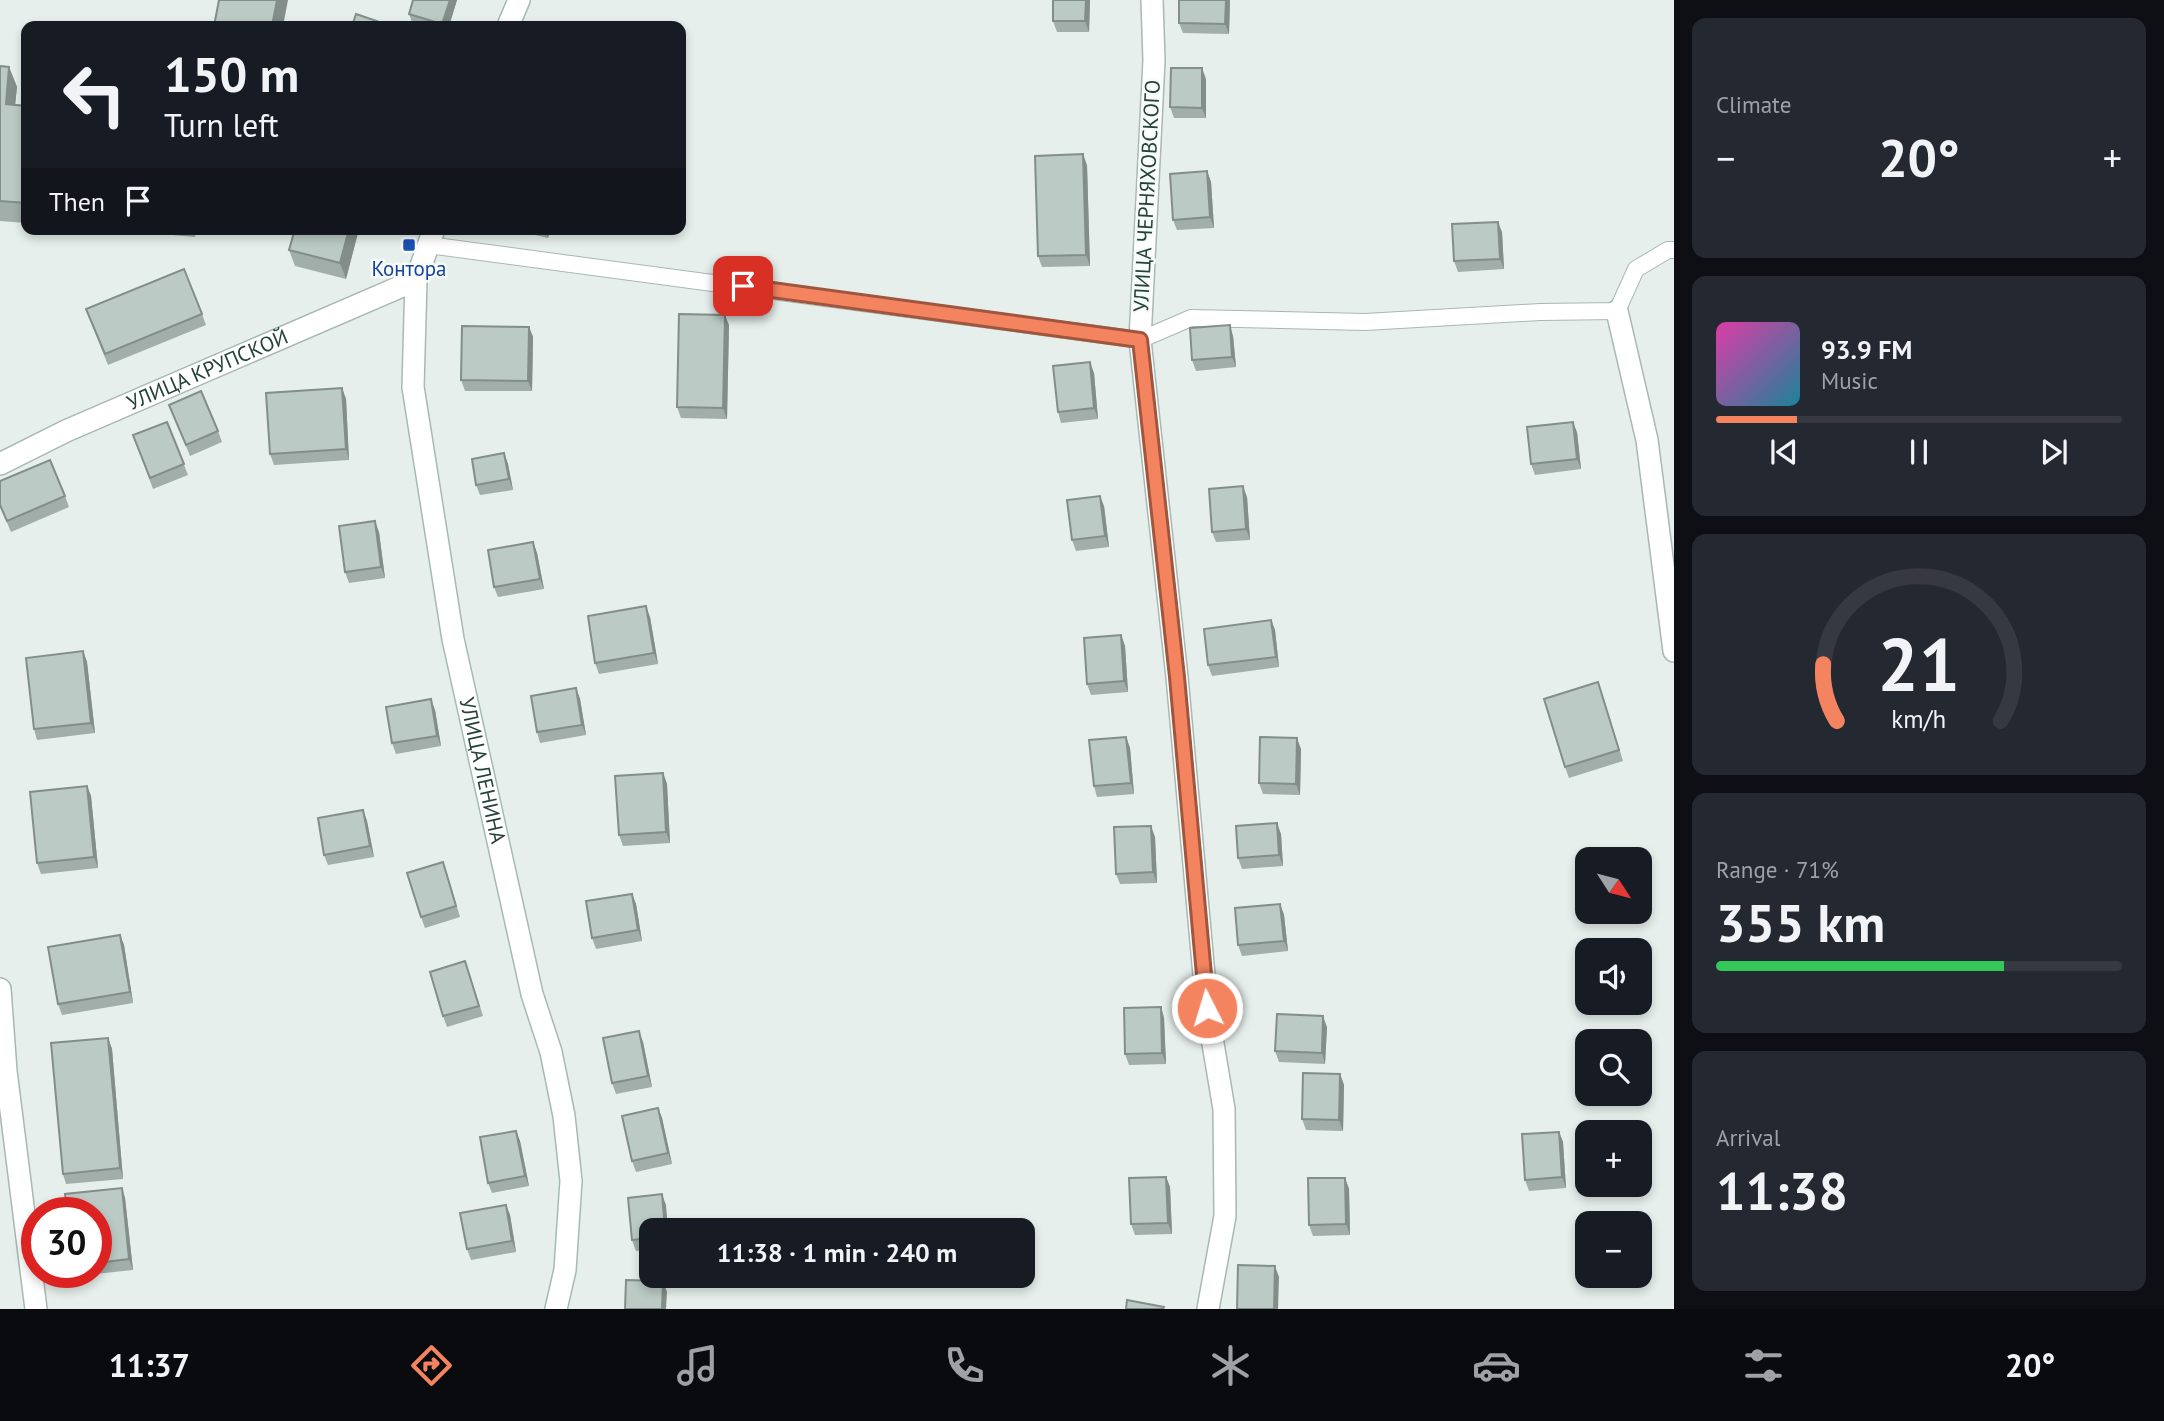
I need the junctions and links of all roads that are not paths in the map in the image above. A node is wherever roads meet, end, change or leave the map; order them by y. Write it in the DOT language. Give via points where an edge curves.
graph roads {
  1 [pos="519,0"];
  2 [pos="1152,0"];
  3 [pos="510,21"];
  4 [pos="431,237"];
  5 [pos="1674,250"];
  6 [pos="416,280"];
  7 [pos="1617,311"];
  8 [pos="1140,340"];
  9 [pos="0,464"];
  10 [pos="1674,651"];
  11 [pos="0,989"];
  12 [pos="36,1309"];
  13 [pos="556,1309"];
  14 [pos="1208,1309"];
  1 -- 3 [label="street"];
  2 -- 8 [label="street, УЛИЦА ЧЕРНЯХОВСКОГО" via="1154,60"];
  4 -- 6 [label="street, УЛИЦА ЛЕНИНА"];
  4 -- 8 [label="lane"];
  5 -- 7 [label="lane" via="1636,268"];
  6 -- 9 [label="street, УЛИЦА КРУПСКОЙ"];
  6 -- 13 [label="street, УЛИЦА ЛЕНИНА" via="413,387 453,639 532,994 551,1052 564,1116 570,1181 565,1270"];
  7 -- 8 [label="lane" via="1365,322 1191,318"];
  7 -- 10 [label="street" via="1647,440"];
  8 -- 14 [label="street, УЛИЦА ЧЕРНЯХОВСКОГО" via="1207,1008 1224,1109 1225,1216"];
  11 -- 12 [label="street"];
}
